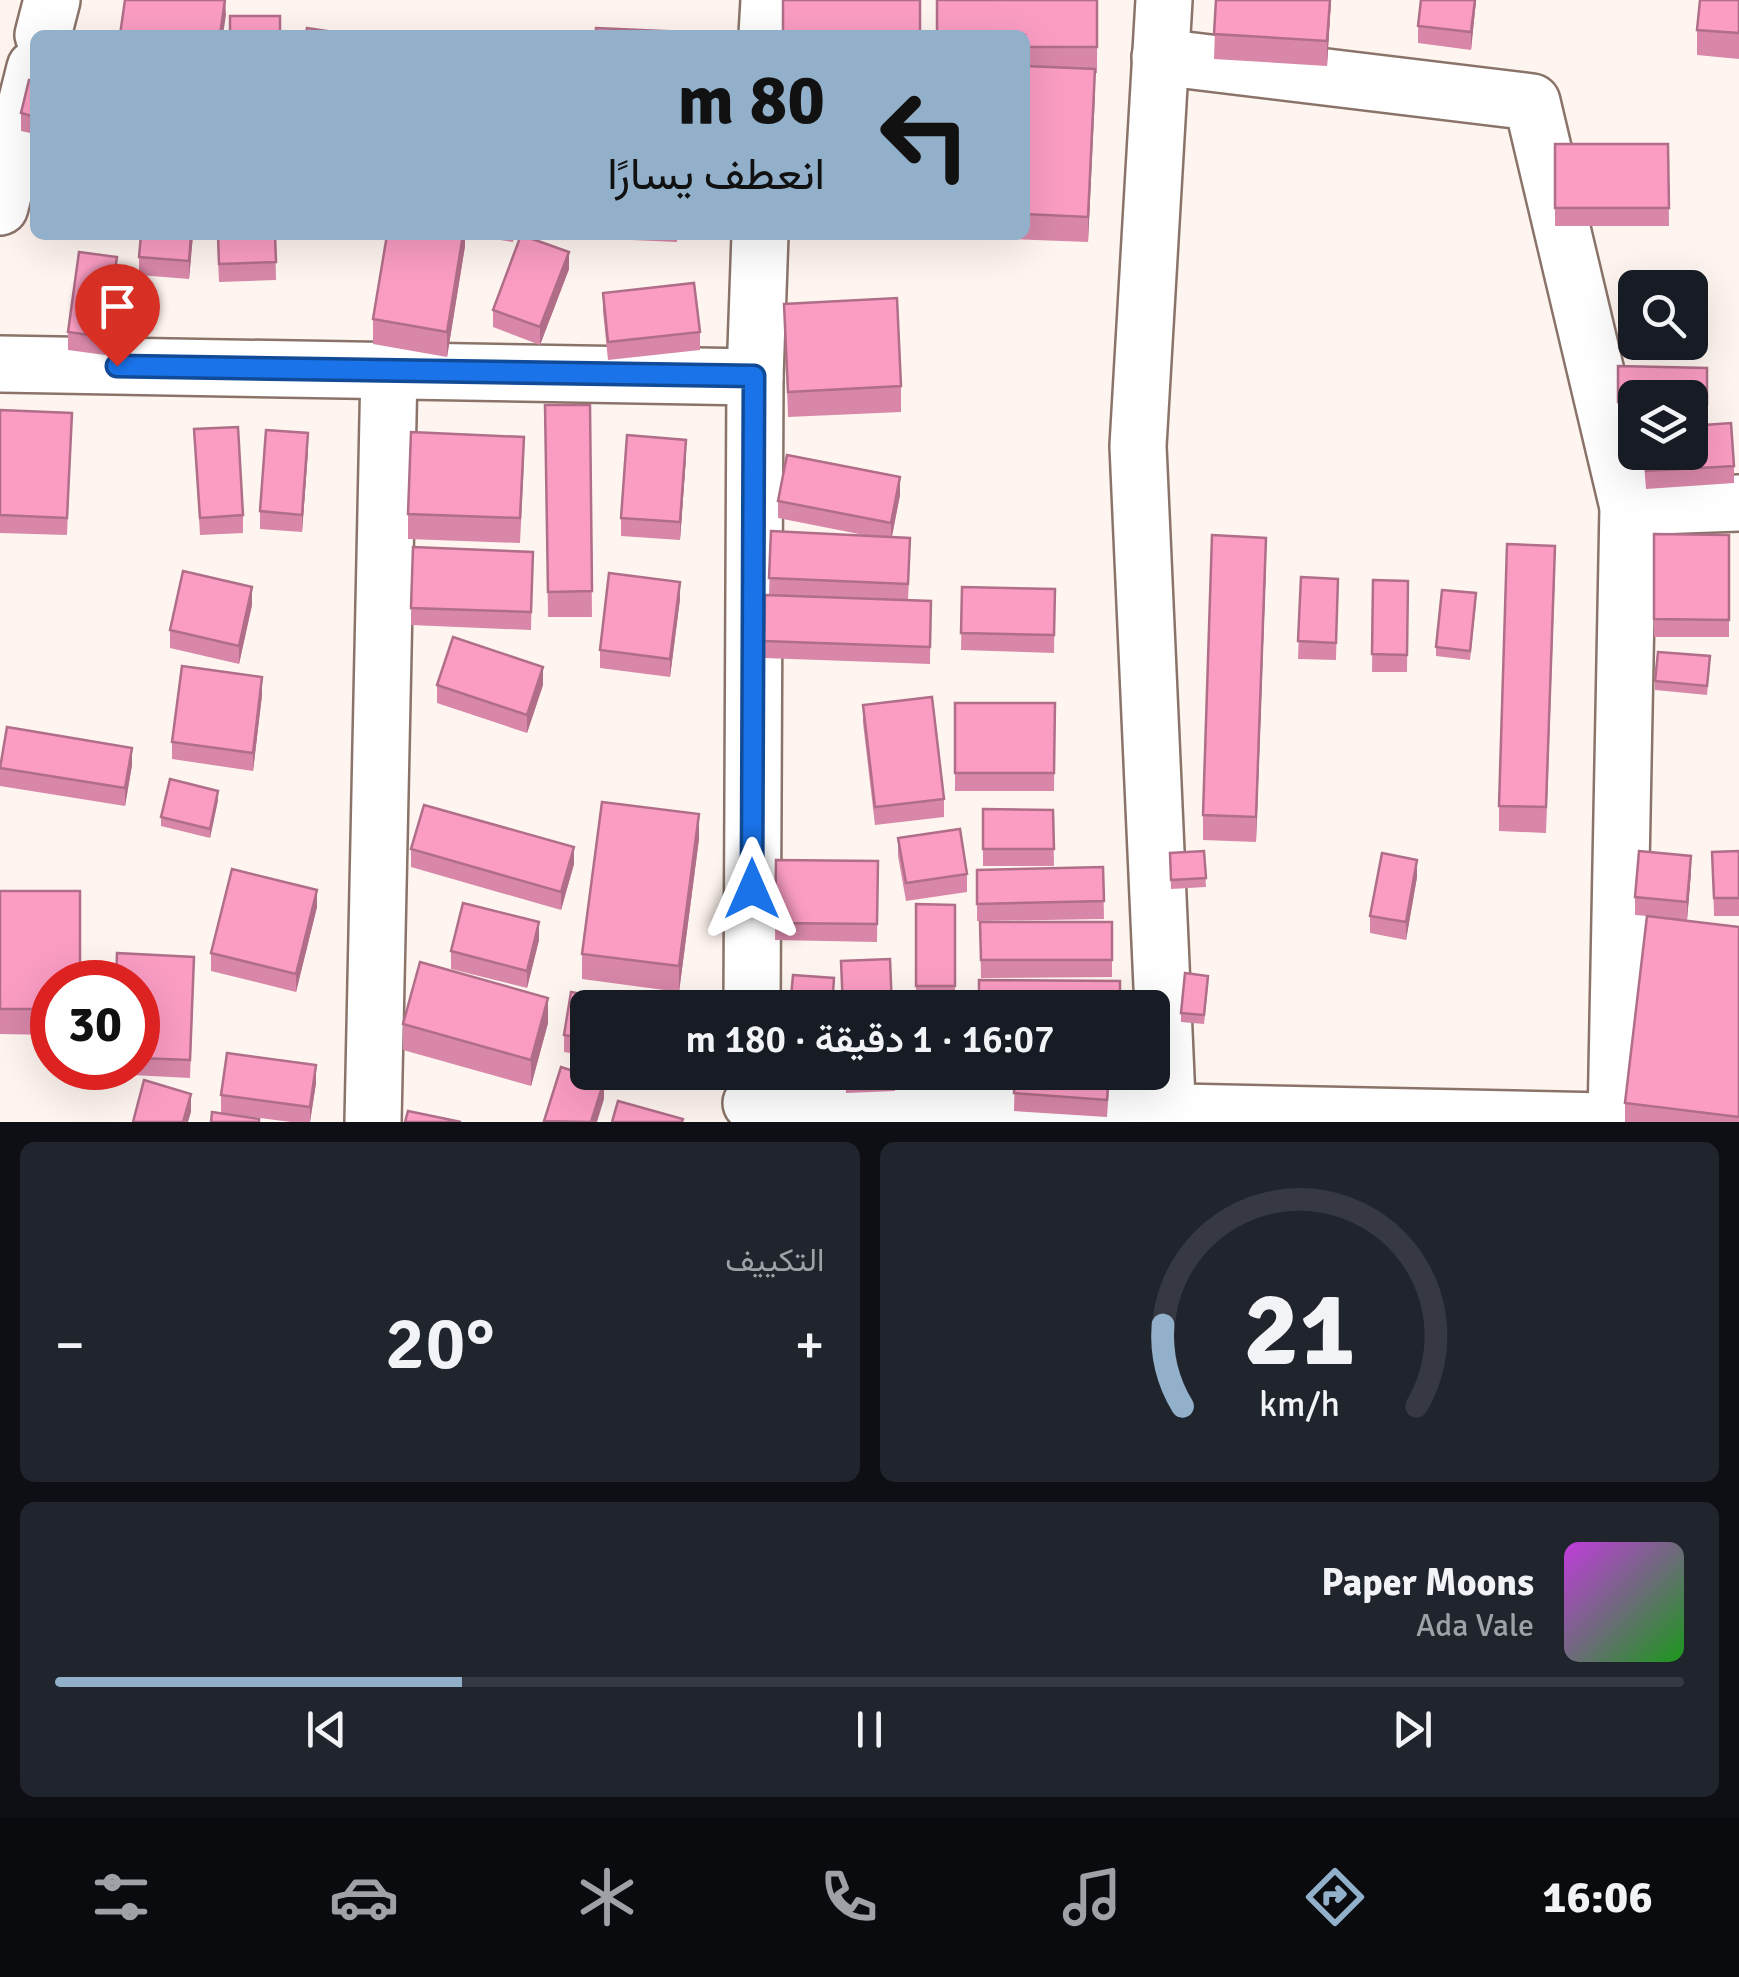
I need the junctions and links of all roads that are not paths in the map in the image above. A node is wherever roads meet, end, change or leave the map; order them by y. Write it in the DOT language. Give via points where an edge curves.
graph roads {
  1 [pos="52,0"];
  2 [pos="769,0"];
  3 [pos="1164,0"];
  4 [pos="45,30"];
  5 [pos="768,30"];
  6 [pos="1160,57"];
  7 [pos="30,88"];
  8 [pos="0,207"];
  9 [pos="760,240"];
  10 [pos="0,364"];
  11 [pos="389,370"];
  12 [pos="754,376"];
  13 [pos="1739,502"];
  14 [pos="1628,506"];
  15 [pos="752,990"];
  16 [pos="751,1099"];
  17 [pos="1168,1117"];
  18 [pos="373,1122"];
  19 [pos="1616,1122"];
  20 [pos="1652,1122"];
  1 -- 4 [label="street"];
  2 -- 5 [label="street"];
  3 -- 6 [label="street"];
  6 -- 14 [label="street" via="1532,102"];
  6 -- 17 [label="street" via="1138,446"];
  7 -- 8 [label="street"];
  9 -- 12 [label="street"];
  10 -- 11 [label="street"];
  11 -- 12 [label="street"];
  11 -- 18 [label="street"];
  12 -- 15 [label="street"];
  13 -- 14 [label="street"];
  14 -- 19 [label="street"];
  16 -- 17 [label="street"];
  17 -- 19 [label="street"];
  19 -- 20 [label="street"];
}
